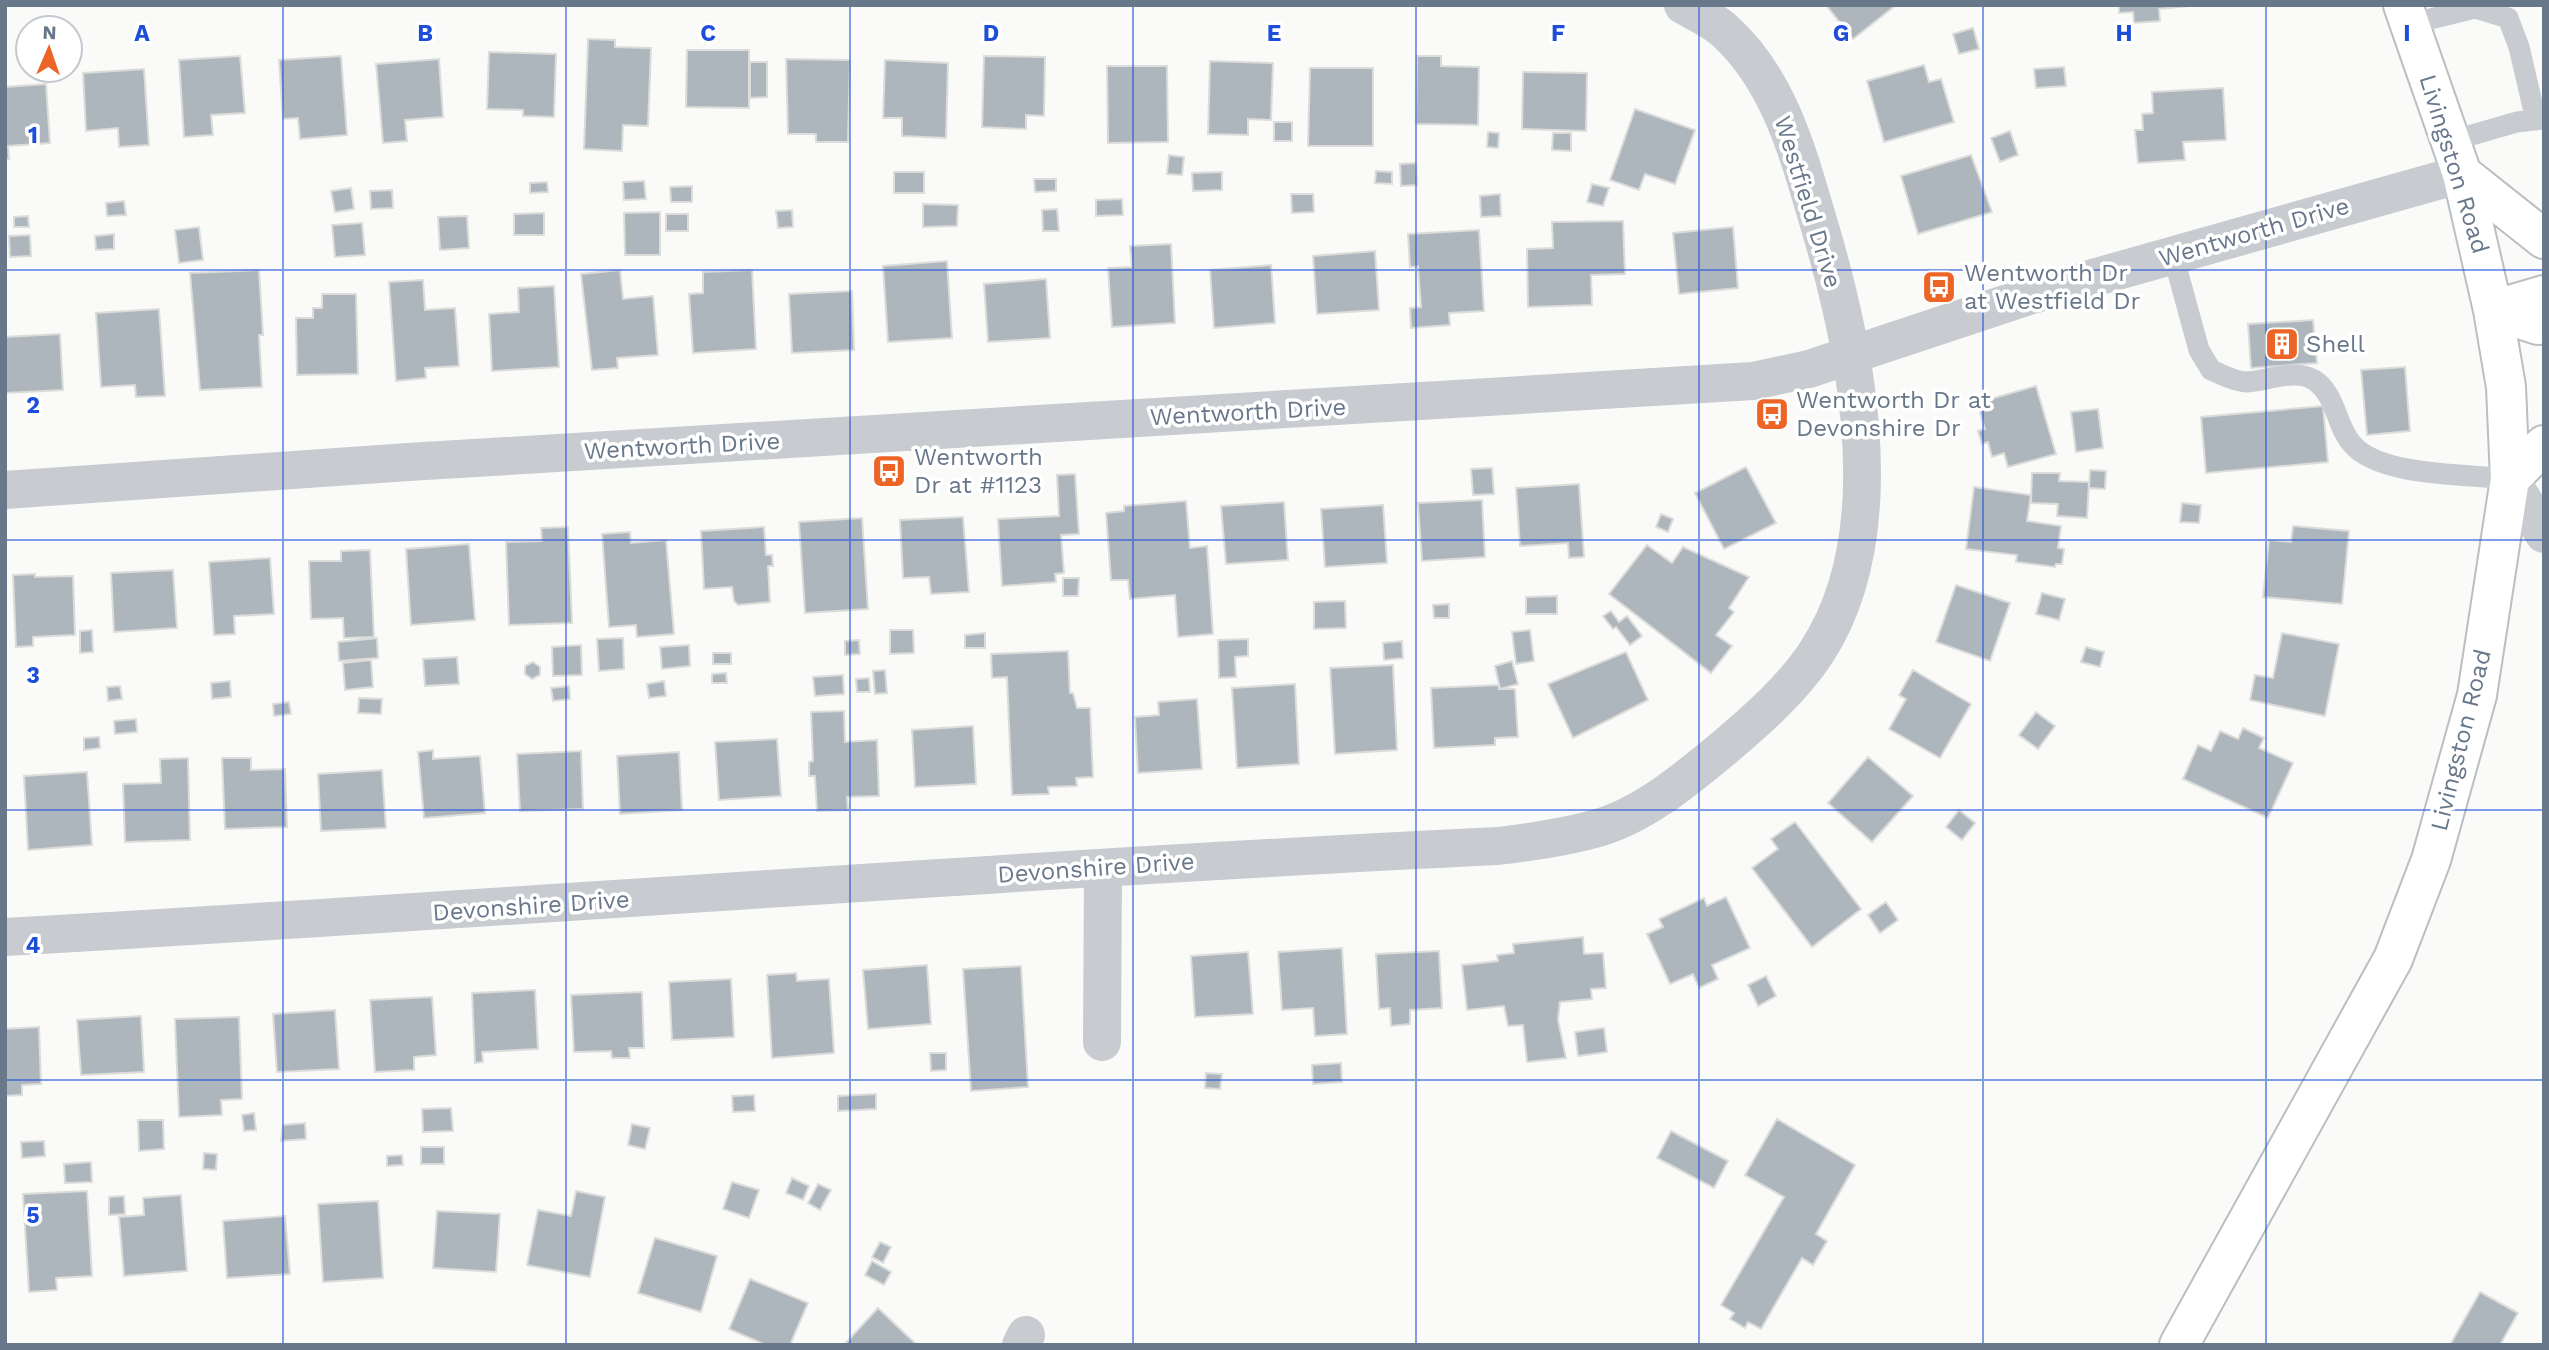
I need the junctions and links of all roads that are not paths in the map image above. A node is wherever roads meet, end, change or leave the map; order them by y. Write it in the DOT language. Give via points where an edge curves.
graph roads {
  1 [pos="1683,5"];
  2 [pos="2406,15"];
  3 [pos="2540,120"];
  4 [pos="2456,157"];
  5 [pos="2544,239"];
  6 [pos="2173,255"];
  7 [pos="2544,295"];
  8 [pos="2493,310"];
  9 [pos="2544,324"];
  10 [pos="1852,354"];
  11 [pos="2544,445"];
  12 [pos="2510,479"];
  13 [pos="5,490"];
  14 [pos="2544,534"];
  15 [pos="1103,869"];
  16 [pos="5,937"];
  17 [pos="1102,1042"];
  18 [pos="2179,1345"];
  1 -- 10 [label="street, Westfield Drive" via="1726,32 1755,65 1785,118 1826,248"];
  2 -- 3 [label="lane" via="2475,8 2508,18"];
  2 -- 4 [label="main road, Livingston Road"];
  3 -- 4 [label="lane" via="2517,122"];
  4 -- 5 [label="main road"];
  4 -- 6 [label="street, Wentworth Drive"];
  4 -- 8 [label="main road, Livingston Road"];
  6 -- 10 [label="street, Wentworth Drive"];
  6 -- 12 [label="lane" via="2199,349 2211,370 2244,382 2298,375 2315,380 2330,397 2350,443 2368,459 2399,468"];
  7 -- 8 [label="main road"];
  8 -- 9 [label="main road"];
  8 -- 12 [label="main road, Livingston Road" via="2509,419"];
  10 -- 13 [label="street, Wentworth Drive" via="1753,381"];
  10 -- 15 [label="street, Devonshire Drive" via="1862,456 1851,572 1836,613 1817,652 1786,691 1669,789 1602,826 1535,842"];
  11 -- 12 [label="main road"];
  12 -- 14 [label="street"];
  12 -- 18 [label="main road, Livingston Road" via="2477,695 2431,860 2393,959"];
  15 -- 16 [label="street, Devonshire Drive"];
  15 -- 17 [label="street"];
}
